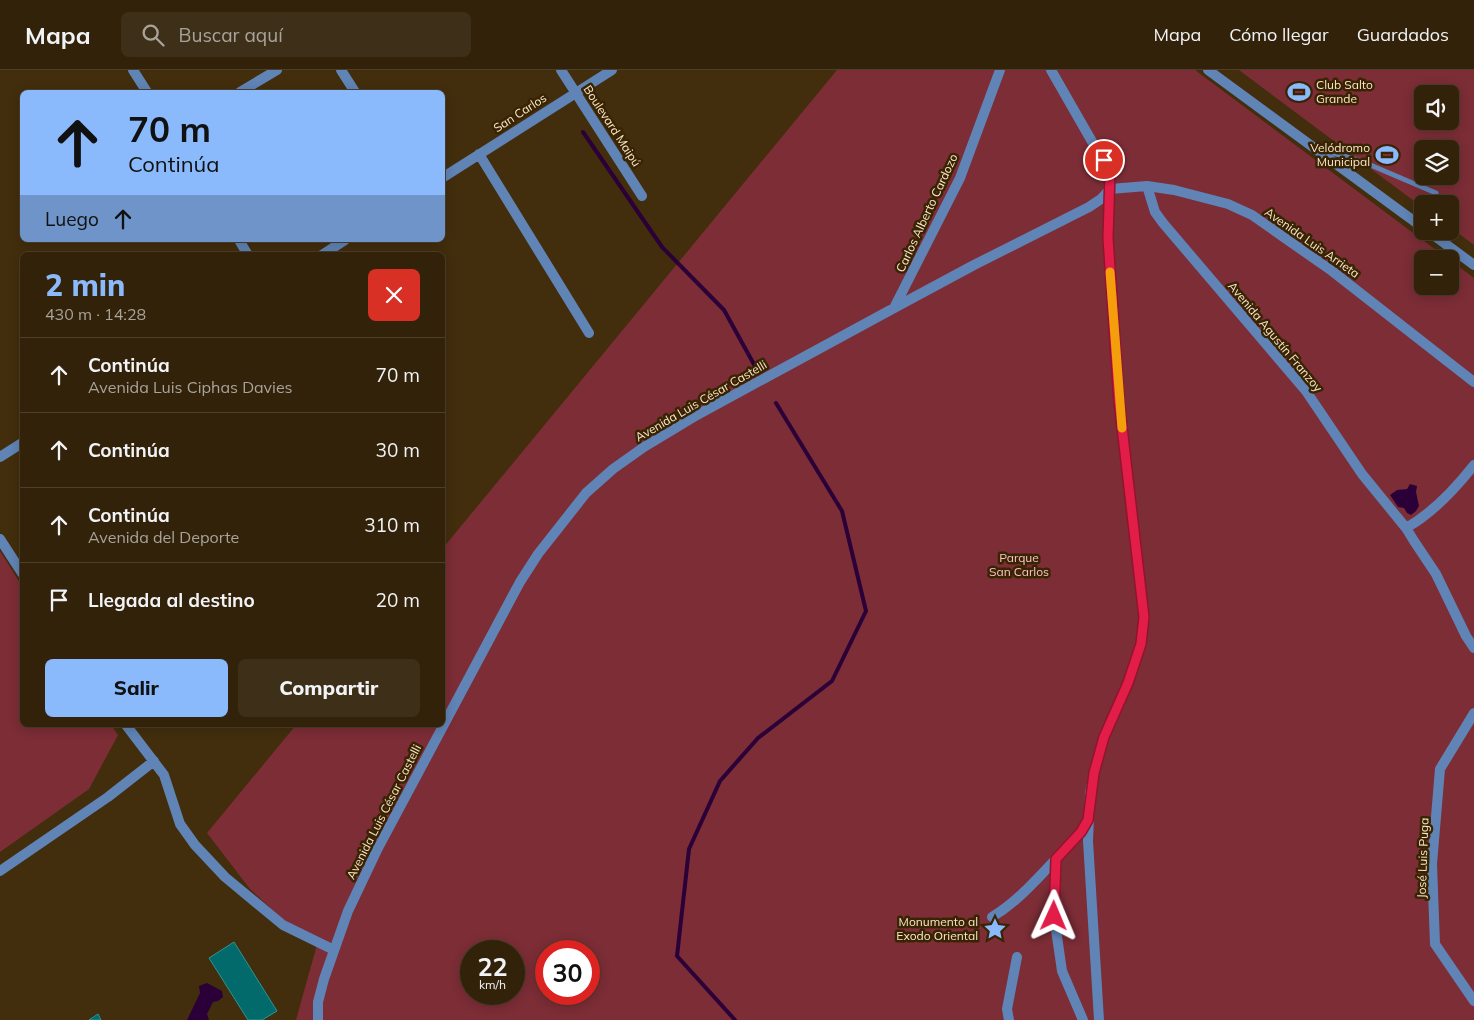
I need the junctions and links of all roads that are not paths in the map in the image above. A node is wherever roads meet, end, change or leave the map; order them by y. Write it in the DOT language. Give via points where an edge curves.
graph roads {
  1 [pos="133,70"];
  2 [pos="277,70"];
  3 [pos="341,70"];
  4 [pos="561,70"];
  5 [pos="612,70"];
  6 [pos="1000,70"];
  7 [pos="1051,70"];
  8 [pos="1208,70"];
  9 [pos="146,90"];
  10 [pos="243,90"];
  11 [pos="354,90"];
  12 [pos="576,93"];
  13 [pos="1313,147"];
  14 [pos="480,154"];
  15 [pos="445,176"];
  16 [pos="1147,186"];
  17 [pos="1110,189"];
  18 [pos="1436,193"];
  19 [pos="642,196"];
  20 [pos="1414,221"];
  21 [pos="1440,240"];
  22 [pos="342,242"];
  23 [pos="327,252"];
  24 [pos="1474,265"];
  25 [pos="894,308"];
  26 [pos="588,333"];
  27 [pos="1474,382"];
  28 [pos="20,444"];
  29 [pos="0,457"];
  30 [pos="1474,465"];
  31 [pos="1406,528"];
  32 [pos="0,539"];
  33 [pos="20,570"];
  34 [pos="1474,648"];
  35 [pos="1474,713"];
  36 [pos="445,723"];
  37 [pos="128,727"];
  38 [pos="443,727"];
  39 [pos="154,761"];
  40 [pos="1090,793"];
  41 [pos="1056,859"];
  42 [pos="0,871"];
  43 [pos="992,918"];
  44 [pos="334,950"];
  45 [pos="1017,958"];
  46 [pos="1474,983"];
  47 [pos="1463,986"];
  48 [pos="1474,1001"];
  49 [pos="318,1016"];
  50 [pos="311,1020"];
  51 [pos="1009,1020"];
  52 [pos="1083,1020"];
  53 [pos="1099,1020"];
  1 -- 9 [label="street"];
  2 -- 10 [label="street"];
  3 -- 11 [label="street"];
  4 -- 12 [label="street, Boulevard Maipú"];
  5 -- 12 [label="street, San Carlos"];
  6 -- 25 [label="street, Carlos Alberto Cardozo" via="960,178"];
  7 -- 17 [label="street" via="1110,173"];
  8 -- 13 [label="street"];
  12 -- 14 [label="street, San Carlos"];
  12 -- 19 [label="street, Boulevard Maipú"];
  13 -- 18 [label="lane" via="1361,161"];
  13 -- 20 [label="street"];
  14 -- 15 [label="street, San Carlos"];
  14 -- 26 [label="street"];
  16 -- 17 [label="street, Avenida Luis Arrieta"];
  16 -- 27 [label="street, Avenida Luis Arrieta" via="1228,204 1252,216 1332,271"];
  16 -- 31 [label="street, Avenida Agustín Franzoy" via="1155,212 1163,223 1306,391 1362,474"];
  17 -- 25 [label="street, Avenida Luis César Castelli" via="1089,207"];
  17 -- 40 [label="street" via="1108,238 1119,401 1144,617 1141,644 1104,737"];
  21 -- 24 [label="street"];
  22 -- 23 [label="street"];
  25 -- 36 [label="street, Avenida Luis César Castelli" via="697,415 613,469 586,494 538,554"];
  28 -- 29 [label="street"];
  30 -- 31 [label="street" via="1423,519"];
  31 -- 34 [label="street, Avenida Agustín Franzoy" via="1436,574"];
  32 -- 33 [label="street"];
  35 -- 47 [label="street, José Luis Puga" via="1440,769 1432,864 1435,944"];
  37 -- 39 [label="street"];
  38 -- 44 [label="street, Avenida Luis César Castelli" via="377,850 348,911"];
  39 -- 42 [label="street" via="108,797"];
  39 -- 44 [label="street" via="164,776 180,824 225,877 283,925"];
  40 -- 41 [label="street" via="1088,820"];
  40 -- 53 [label="street" via="1088,841"];
  41 -- 43 [label="street" via="1023,894"];
  41 -- 52 [label="street" via="1054,916 1062,971"];
  44 -- 49 [label="street, Avenida Luis César Castelli" via="318,1002"];
  45 -- 51 [label="street" via="1007,1009"];
  46 -- 47 [label="street"];
  47 -- 48 [label="street, José Luis Puga"];
  49 -- 50 [label="lane"];
}
